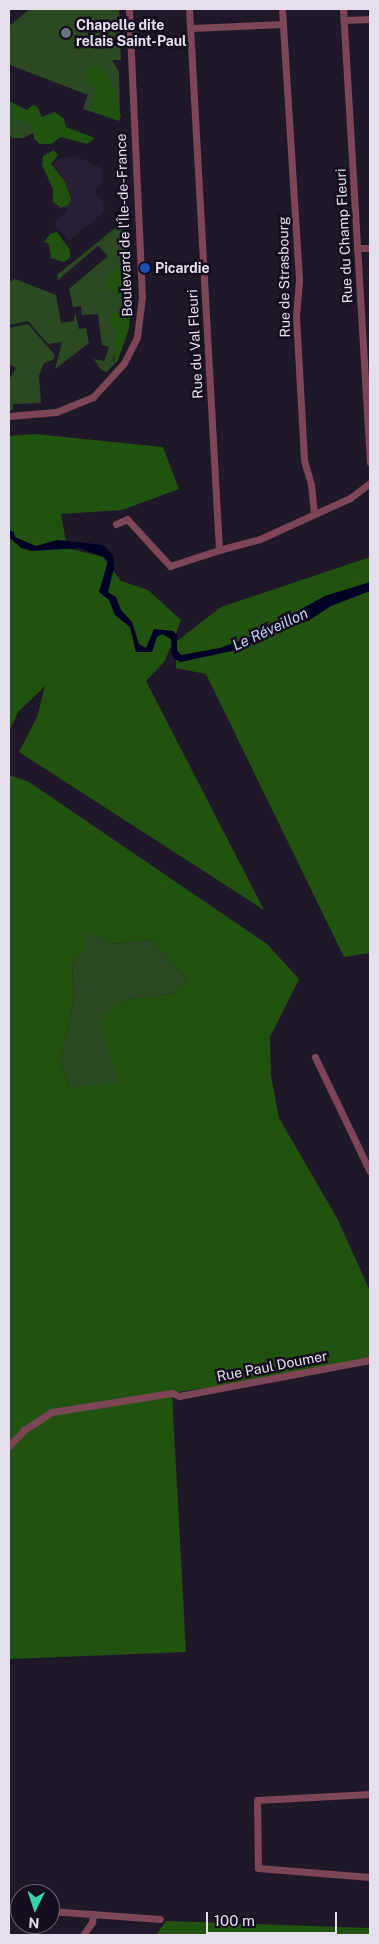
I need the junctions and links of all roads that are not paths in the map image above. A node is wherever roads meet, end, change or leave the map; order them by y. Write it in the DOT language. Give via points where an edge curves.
graph roads {
  1 [pos="129,9"];
  2 [pos="190,9"];
  3 [pos="282,9"];
  4 [pos="343,9"];
  5 [pos="370,19"];
  6 [pos="344,20"];
  7 [pos="283,24"];
  8 [pos="190,28"];
  9 [pos="357,248"];
  10 [pos="370,248"];
  11 [pos="9,416"];
  12 [pos="370,462"];
  13 [pos="370,483"];
  14 [pos="314,514"];
  15 [pos="116,524"];
  16 [pos="219,550"];
  17 [pos="315,1057"];
  18 [pos="370,1172"];
  19 [pos="370,1360"];
  20 [pos="9,1446"];
  21 [pos="370,1794"];
  22 [pos="370,1877"];
  23 [pos="60,1912"];
  24 [pos="93,1914"];
  25 [pos="160,1919"];
  26 [pos="83,1935"];
  1 -- 11 [label="street, Boulevard de l'Île-de-France" via="142,297 137,336 124,364 93,397 56,412"];
  2 -- 8 [label="street, Rue du Val Fleuri"];
  3 -- 7 [label="street, Rue de Strasbourg"];
  4 -- 6 [label="street, Rue du Champ Fleuri"];
  5 -- 6 [label="street"];
  6 -- 9 [label="street, Rue du Champ Fleuri"];
  7 -- 8 [label="street"];
  7 -- 14 [label="street, Rue de Strasbourg" via="299,281 296,316 304,460"];
  8 -- 16 [label="street, Rue du Val Fleuri"];
  9 -- 10 [label="street"];
  9 -- 12 [label="street, Rue du Champ Fleuri"];
  13 -- 14 [label="street" via="350,498"];
  14 -- 16 [label="street" via="260,538"];
  15 -- 16 [label="street" via="127,519 170,566"];
  17 -- 18 [label="street"];
  19 -- 20 [label="street, Rue Paul Doumer" via="179,1396 172,1393 52,1412 24,1430"];
  21 -- 22 [label="street" via="257,1800 258,1868"];
  23 -- 24 [label="street"];
  24 -- 25 [label="street"];
  24 -- 26 [label="street" via="92,1922"];
}
